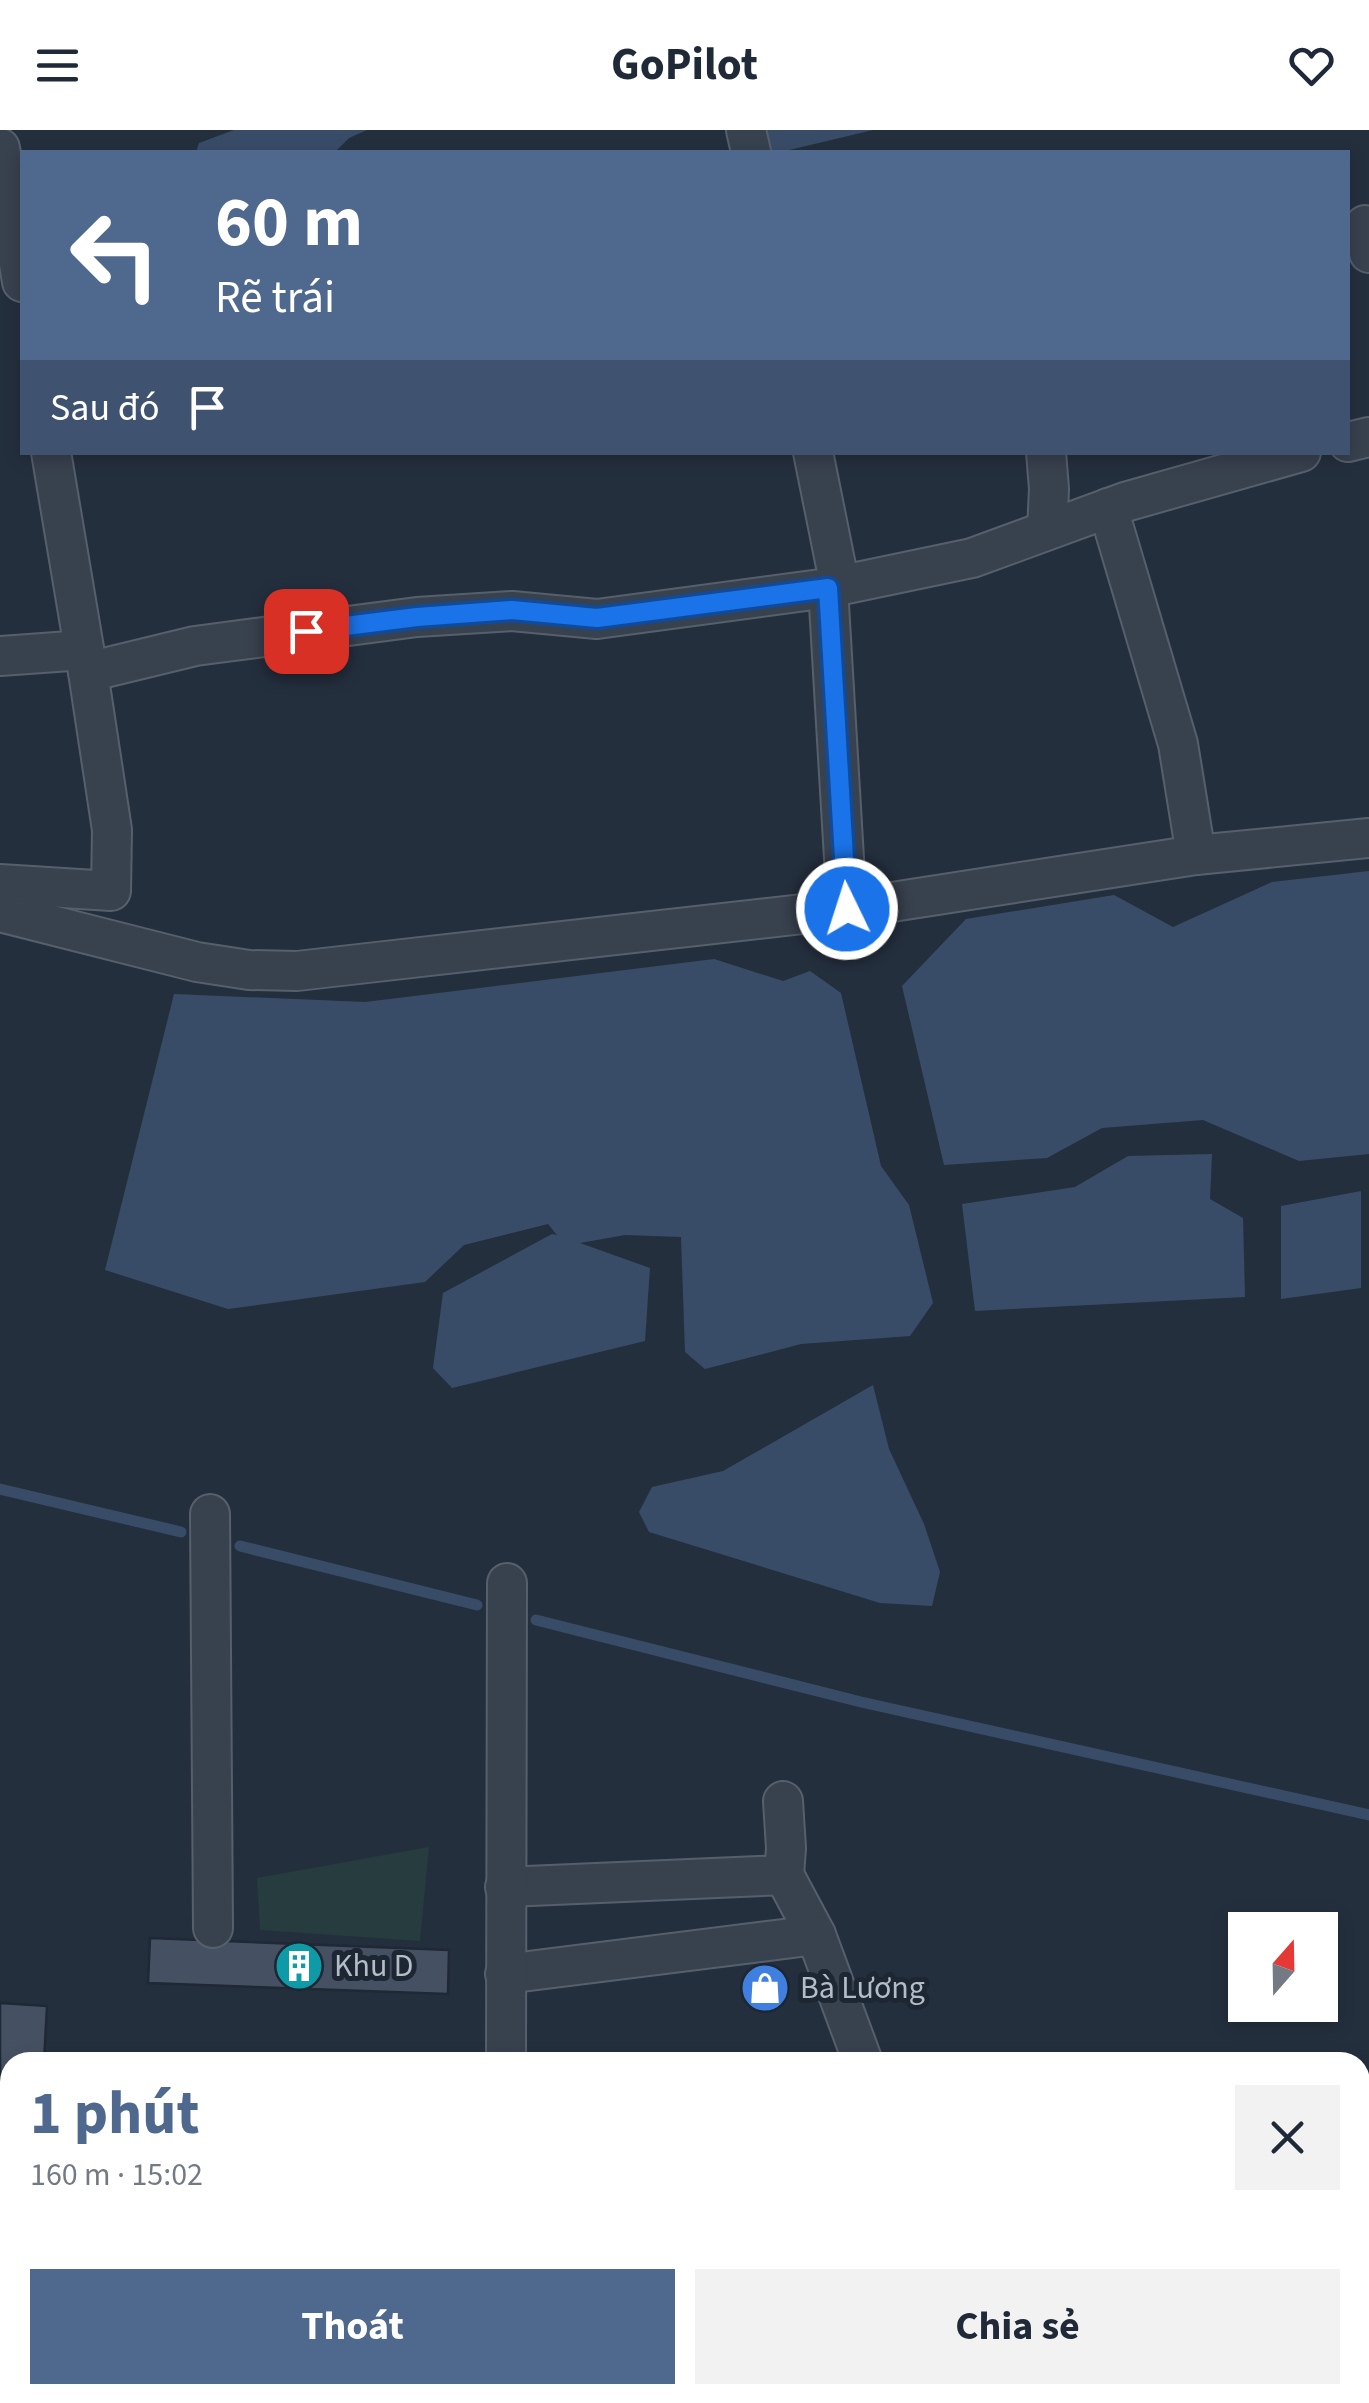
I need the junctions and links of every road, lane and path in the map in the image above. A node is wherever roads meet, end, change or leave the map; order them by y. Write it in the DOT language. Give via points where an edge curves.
graph roads {
  1 [pos="0,148"];
  2 [pos="20,270"];
  3 [pos="52,455"];
  4 [pos="813,455"];
  5 [pos="1046,455"];
  6 [pos="1291,455"];
  7 [pos="1108,508"];
  8 [pos="1047,530"];
  9 [pos="834,587"];
  10 [pos="0,656"];
  11 [pos="86,661"];
  12 [pos="1369,838"];
  13 [pos="1196,855"];
  14 [pos="0,884"];
  15 [pos="111,891"];
  16 [pos="847,909"];
  17 [pos="0,912"];
  18 [pos="105,939"];
  19 [pos="210,1514"];
  20 [pos="507,1583"];
  21 [pos="782,1801"];
  22 [pos="784,1875"];
  23 [pos="505,1886"];
  24 [pos="213,1928"];
  25 [pos="816,1935"];
  26 [pos="505,1974"];
  27 [pos="506,2052"];
  28 [pos="860,2052"];
  1 -- 2 [label="street"];
  3 -- 11 [label="street"];
  4 -- 9 [label="street"];
  5 -- 8 [label="street"];
  6 -- 7 [label="street"];
  7 -- 8 [label="street"];
  7 -- 13 [label="street" via="1178,744"];
  8 -- 9 [label="street" via="972,558"];
  9 -- 11 [label="street" via="597,618 512,610 417,617"];
  9 -- 16 [label="street"];
  10 -- 11 [label="street"];
  11 -- 15 [label="street" via="112,830"];
  12 -- 13 [label="street"];
  13 -- 16 [label="street"];
  14 -- 15 [label="street"];
  15 -- 18 [label="street"];
  16 -- 18 [label="street" via="297,971 197,962"];
  17 -- 18 [label="street"];
  19 -- 24 [label="street"];
  20 -- 23 [label="street"];
  21 -- 22 [label="street"];
  22 -- 23 [label="street"];
  22 -- 25 [label="street"];
  23 -- 26 [label="street"];
  25 -- 26 [label="street"];
  25 -- 28 [label="street"];
  26 -- 27 [label="street"];
}
